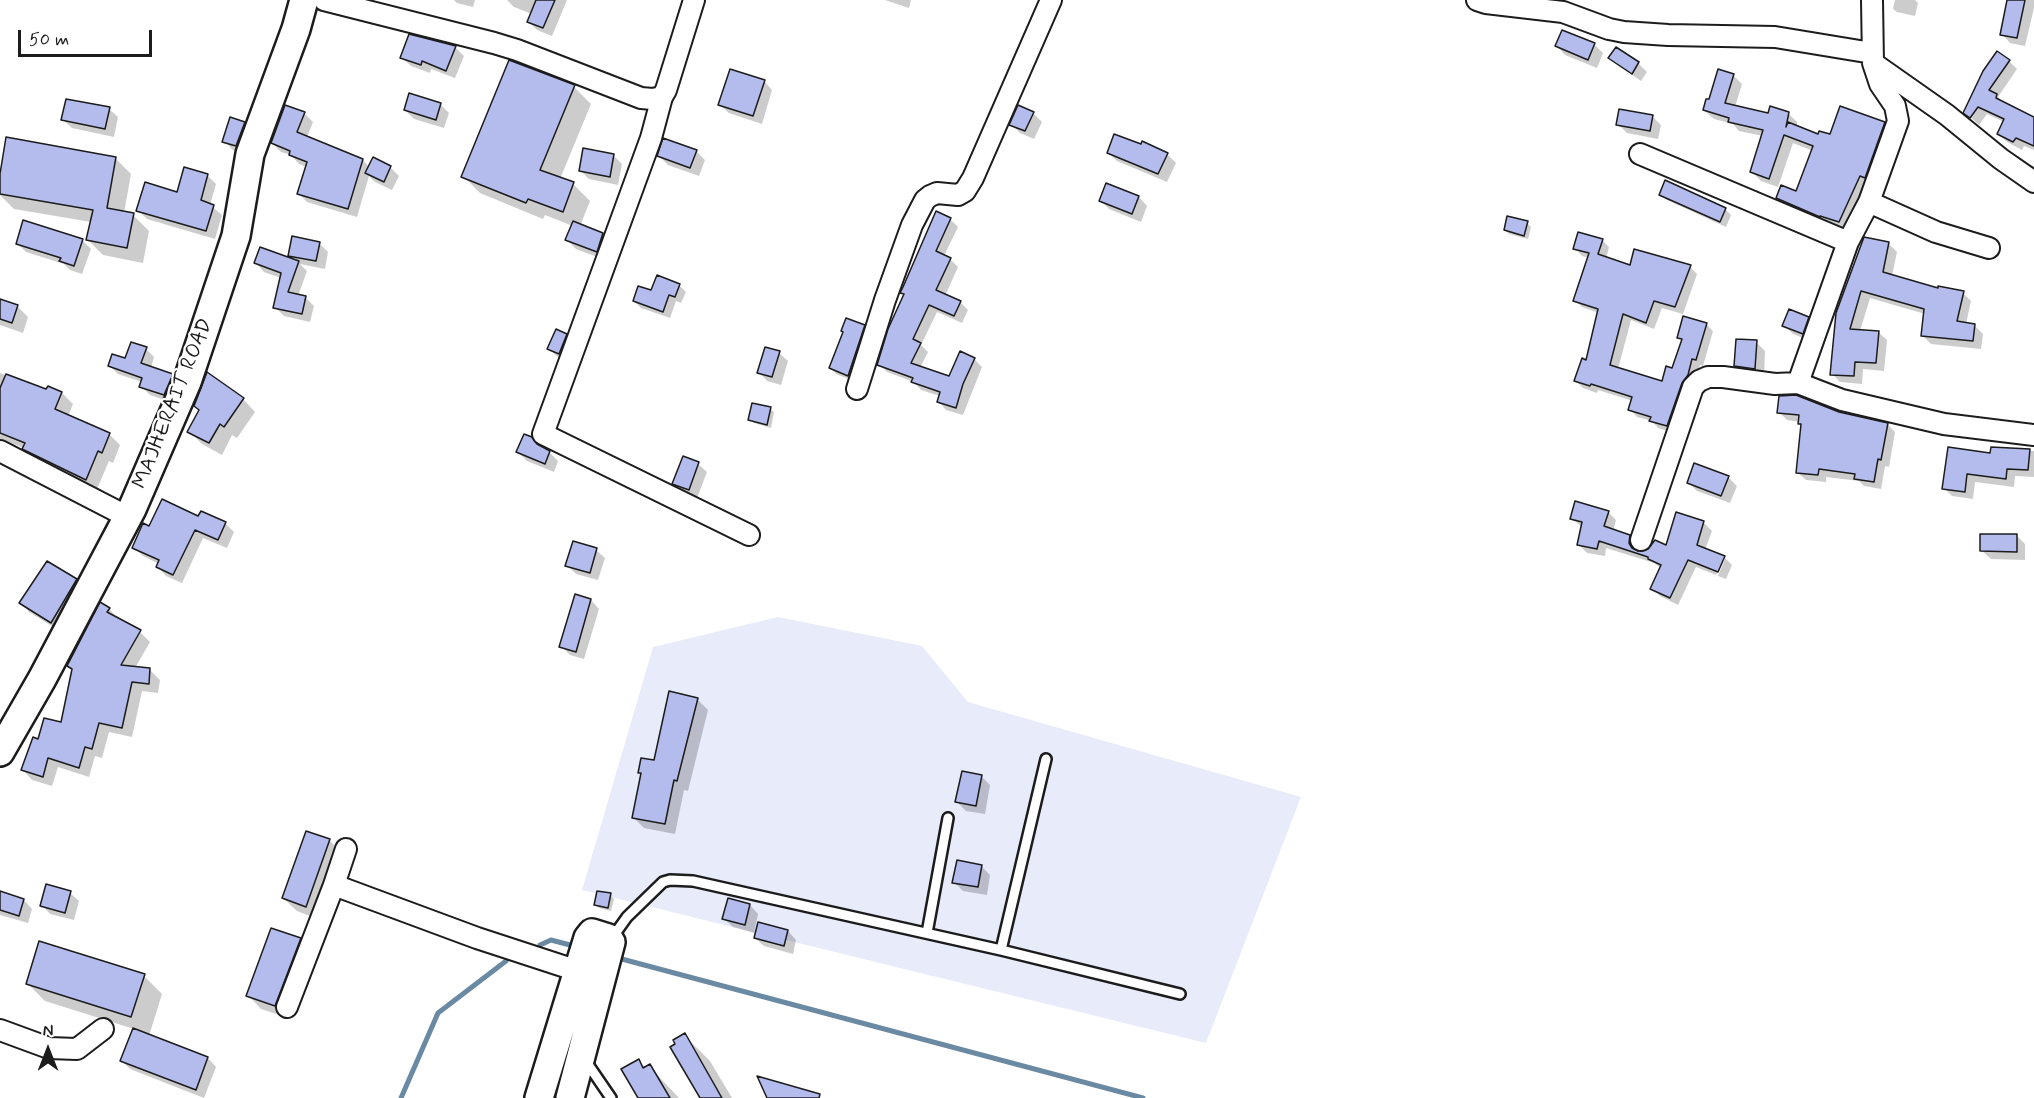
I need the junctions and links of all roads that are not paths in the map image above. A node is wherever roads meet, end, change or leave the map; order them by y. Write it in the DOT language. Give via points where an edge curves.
graph roads {
  1 [pos="304,0"];
  2 [pos="324,0"];
  3 [pos="694,0"];
  4 [pos="1051,0"];
  5 [pos="1477,0"];
  6 [pos="1872,0"];
  7 [pos="1873,58"];
  8 [pos="662,97"];
  9 [pos="1640,154"];
  10 [pos="2034,182"];
  11 [pos="1869,202"];
  12 [pos="1848,242"];
  13 [pos="1989,248"];
  14 [pos="1798,383"];
  15 [pos="857,389"];
  16 [pos="2034,435"];
  17 [pos="0,451"];
  18 [pos="128,517"];
  19 [pos="749,535"];
  20 [pos="1641,540"];
  21 [pos="0,752"];
  22 [pos="1046,759"];
  23 [pos="948,818"];
  24 [pos="346,849"];
  25 [pos="334,885"];
  26 [pos="927,933"];
  27 [pos="610,939"];
  28 [pos="1001,950"];
  29 [pos="578,971"];
  30 [pos="1180,994"];
  31 [pos="287,1007"];
  32 [pos="103,1029"];
  33 [pos="0,1030"];
  34 [pos="582,1055"];
  35 [pos="539,1098"];
  36 [pos="570,1098"];
  37 [pos="611,1098"];
  1 -- 18 [label="street, MAJHERAIT ROAD" via="250,154 236,236 188,382"];
  2 -- 8 [label="street" via="517,50 641,98"];
  3 -- 8 [label="street"];
  4 -- 15 [label="street" via="973,178 958,195 930,196 912,225"];
  5 -- 7 [label="street" via="1563,12 1624,32 1775,37"];
  6 -- 7 [label="street"];
  7 -- 10 [label="street"];
  7 -- 11 [label="street" via="1880,84 1895,106 1898,121"];
  8 -- 19 [label="street" via="651,138 543,434"];
  9 -- 12 [label="street"];
  11 -- 12 [label="street"];
  11 -- 13 [label="street" via="1936,232"];
  12 -- 14 [label="street"];
  14 -- 16 [label="street" via="1842,400 1944,424"];
  14 -- 20 [label="street" via="1784,385 1723,377 1699,381 1693,387"];
  17 -- 18 [label="street"];
  18 -- 21 [label="street, MAJHERAIT ROAD"];
  22 -- 28 [label="lane"];
  23 -- 26 [label="lane"];
  24 -- 25 [label="street"];
  25 -- 29 [label="street"];
  25 -- 31 [label="street"];
  26 -- 27 [label="lane" via="693,881 670,880 663,882 627,917"];
  26 -- 28 [label="lane"];
  27 -- 29 [label="street" via="589,935"];
  27 -- 34 [label="street"];
  28 -- 30 [label="lane"];
  29 -- 35 [label="street"];
  32 -- 33 [label="street" via="77,1049 49,1048"];
  34 -- 36 [label="street"];
  34 -- 37 [label="lane"];
}
